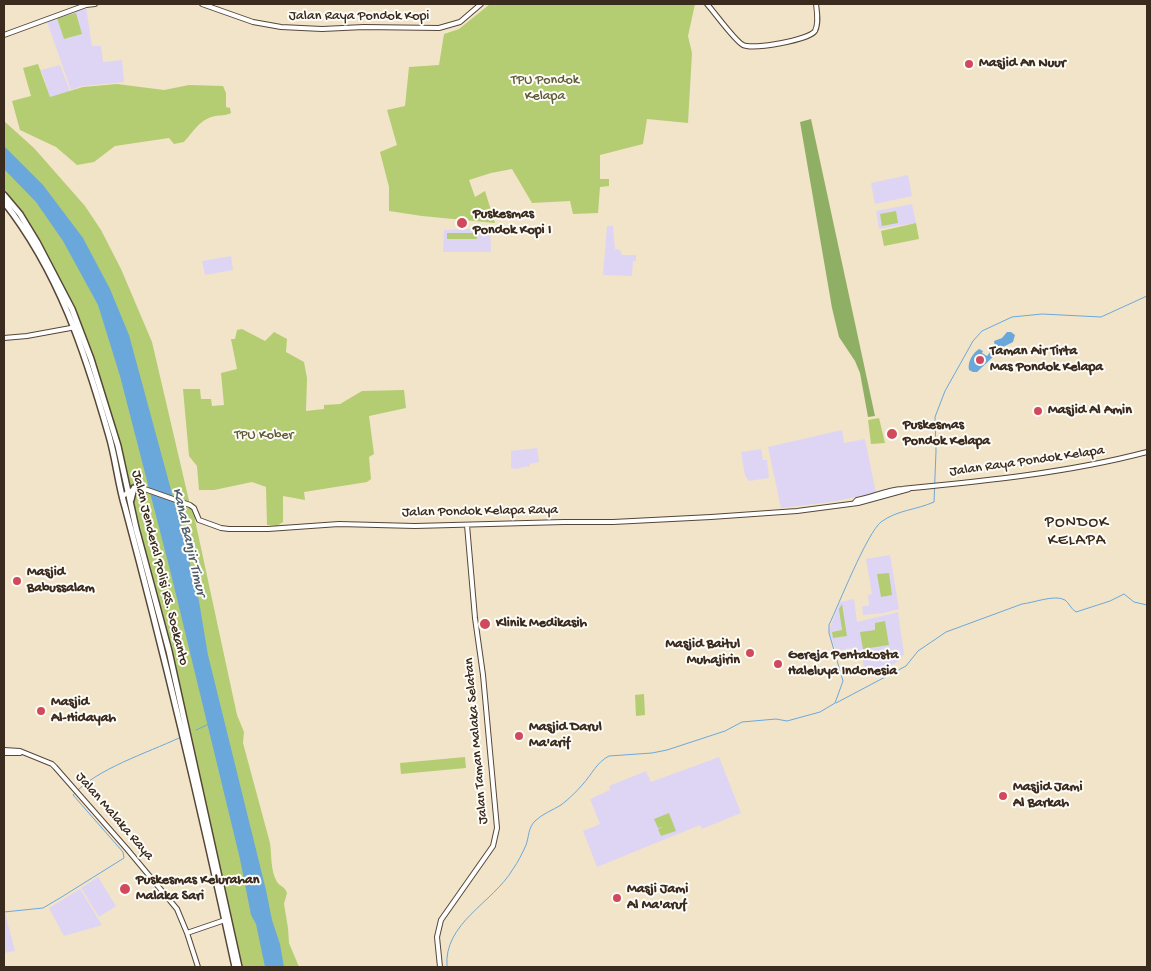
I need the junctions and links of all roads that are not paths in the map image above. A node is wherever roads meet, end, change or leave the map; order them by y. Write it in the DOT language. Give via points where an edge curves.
graph roads {
  1 [pos="95,4"];
  2 [pos="202,4"];
  3 [pos="481,4"];
  4 [pos="708,4"];
  5 [pos="816,4"];
  6 [pos="4,35"];
  7 [pos="4,194"];
  8 [pos="4,202"];
  9 [pos="17,215"];
  10 [pos="76,327"];
  11 [pos="4,338"];
  12 [pos="115,447"];
  13 [pos="1147,452"];
  14 [pos="136,488"];
  15 [pos="128,492"];
  16 [pos="122,498"];
  17 [pos="855,502"];
  18 [pos="131,507"];
  19 [pos="467,525"];
  20 [pos="168,660"];
  21 [pos="4,752"];
  22 [pos="225,920"];
  23 [pos="187,933"];
  24 [pos="198,967"];
  25 [pos="235,967"];
  26 [pos="239,967"];
  27 [pos="440,967"];
  1 -- 6 [label="street"];
  2 -- 3 [label="street, Jalan Raya Pondok Kopi" via="281,28 322,29 440,28 460,22"];
  4 -- 5 [label="street" via="740,43 749,46 800,39 812,34 817,24"];
  7 -- 9 [label="main road, Jalan Jenderal Polisi RS. Soekanto"];
  8 -- 9 [label="main road, Jalan Jenderal Polisi RS. Soekanto"];
  9 -- 10 [label="main road, Jalan Jenderal Polisi RS. Soekanto" via="57,278"];
  10 -- 11 [label="street"];
  10 -- 12 [label="main road, Jalan Jenderal Polisi RS. Soekanto"];
  12 -- 15 [label="main road, Jalan Jenderal Polisi RS. Soekanto"];
  12 -- 16 [label="main road, Jalan Jenderal Polisi RS. Soekanto"];
  13 -- 17 [label="street, Jalan Raya Pondok Kelapa" via="1027,476 894,490"];
  14 -- 15 [label="street"];
  14 -- 18 [label="main road" via="130,500"];
  14 -- 19 [label="street, Jalan Pondok Kelapa Raya" via="188,505 194,508 202,522 228,529 339,524"];
  15 -- 16 [label="street"];
  15 -- 18 [label="main road, Jalan Jenderal Polisi RS. Soekanto"];
  16 -- 20 [label="main road, Jalan Jenderal Polisi RS. Soekanto"];
  17 -- 19 [label="street, Jalan Pondok Kelapa Raya" via="797,511 711,518"];
  18 -- 20 [label="main road, Jalan Jenderal Polisi RS. Soekanto"];
  19 -- 27 [label="street, Jalan Taman Malaka Selatan" via="497,828 493,846 441,920 437,937"];
  20 -- 22 [label="main road, Jalan Jenderal Polisi RS. Soekanto"];
  20 -- 26 [label="main road, Jalan Jenderal Polisi RS. Soekanto"];
  21 -- 23 [label="street, Jalan Malaka Raya" via="22,752 52,764 177,908"];
  22 -- 23 [label="street"];
  22 -- 25 [label="main road, Jalan Jenderal Polisi RS. Soekanto"];
  23 -- 24 [label="street, Jalan Malaka Raya"];
}
